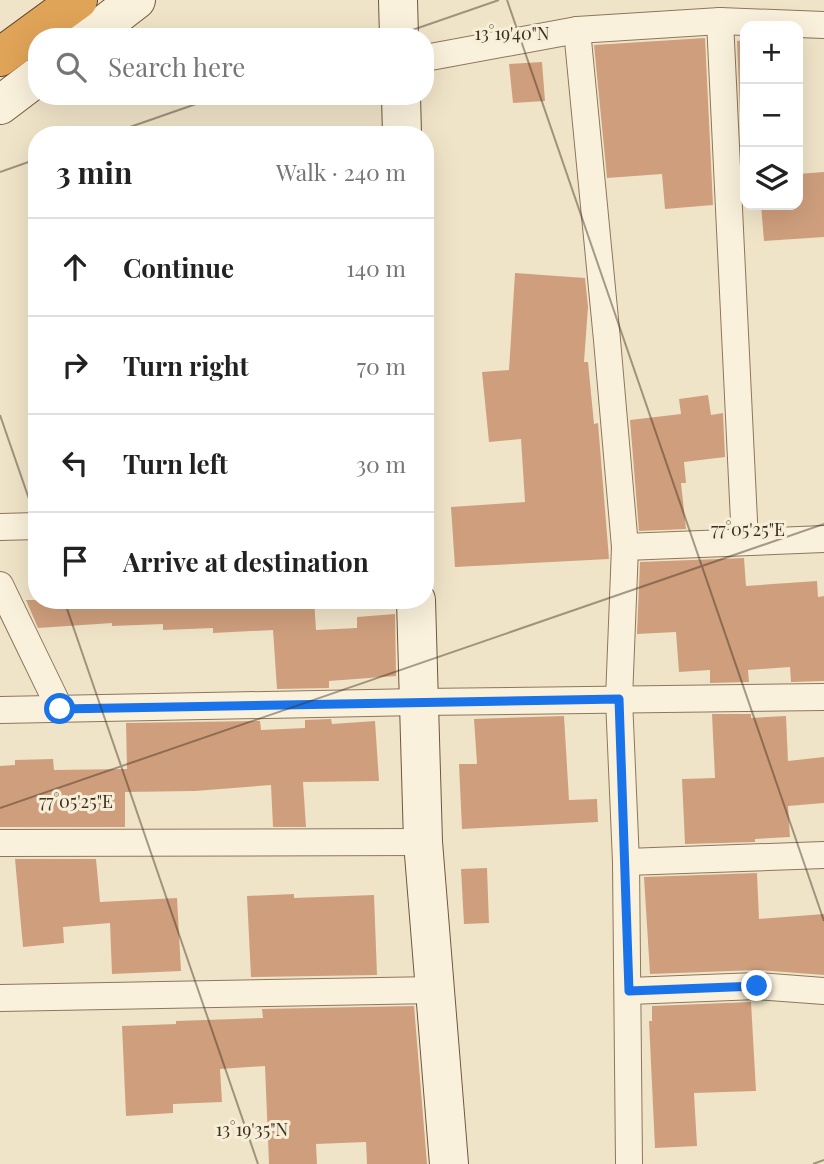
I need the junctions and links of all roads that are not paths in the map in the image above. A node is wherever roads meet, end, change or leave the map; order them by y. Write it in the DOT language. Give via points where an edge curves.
graph roads {
  1 [pos="78,0"];
  2 [pos="135,0"];
  3 [pos="398,0"];
  4 [pos="720,21"];
  5 [pos="824,25"];
  6 [pos="40,28"];
  7 [pos="99,28"];
  8 [pos="399,28"];
  9 [pos="577,30"];
  10 [pos="28,37"];
  11 [pos="434,56"];
  12 [pos="0,57"];
  13 [pos="28,83"];
  14 [pos="0,105"];
  15 [pos="401,105"];
  16 [pos="402,126"];
  17 [pos="28,526"];
  18 [pos="0,527"];
  19 [pos="824,539"];
  20 [pos="745,542"];
  21 [pos="625,547"];
  22 [pos="0,585"];
  23 [pos="416,609"];
  24 [pos="824,697"];
  25 [pos="619,699"];
  26 [pos="419,702"];
  27 [pos="60,709"];
  28 [pos="0,710"];
  29 [pos="0,842"];
  30 [pos="424,842"];
  31 [pos="824,855"];
  32 [pos="626,862"];
  33 [pos="435,990"];
  34 [pos="629,991"];
  35 [pos="824,991"];
  36 [pos="0,998"];
  37 [pos="449,1164"];
  38 [pos="629,1164"];
  1 -- 6 [label="highway"];
  2 -- 7 [label="street"];
  3 -- 8 [label="street"];
  4 -- 5 [label="street"];
  4 -- 9 [label="street"];
  4 -- 20 [label="street"];
  9 -- 11 [label="street"];
  9 -- 21 [label="street"];
  10 -- 12 [label="highway"];
  13 -- 14 [label="street"];
  15 -- 16 [label="street"];
  17 -- 18 [label="street"];
  19 -- 20 [label="street"];
  20 -- 21 [label="street"];
  21 -- 25 [label="street"];
  22 -- 27 [label="street"];
  23 -- 26 [label="street"];
  24 -- 25 [label="street"];
  25 -- 26 [label="street"];
  25 -- 32 [label="street"];
  26 -- 27 [label="street"];
  26 -- 30 [label="street"];
  27 -- 28 [label="street"];
  29 -- 30 [label="street"];
  30 -- 33 [label="street"];
  31 -- 32 [label="street"];
  32 -- 34 [label="street"];
  33 -- 36 [label="street"];
  33 -- 37 [label="street"];
  34 -- 35 [label="street" via="757,986"];
  34 -- 38 [label="street"];
}
